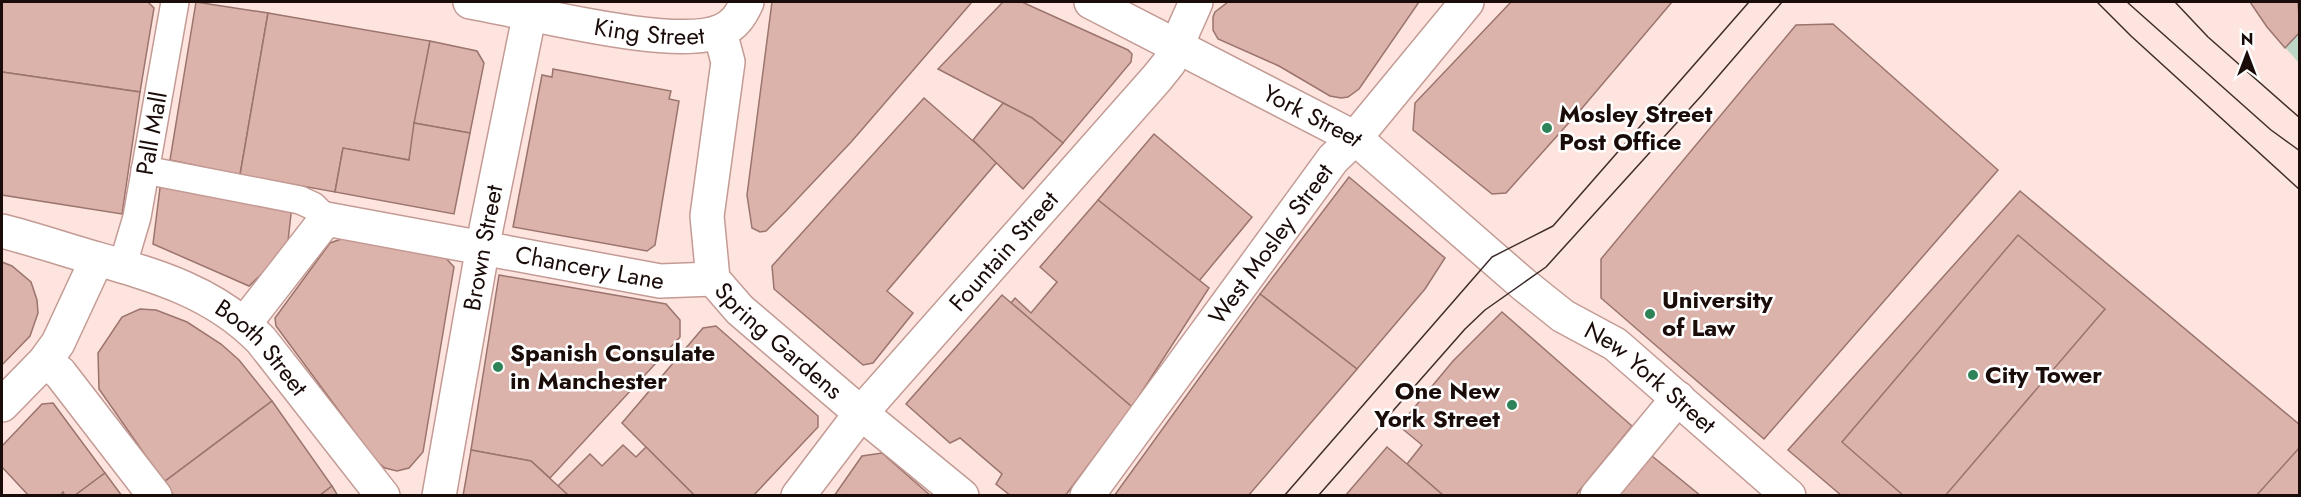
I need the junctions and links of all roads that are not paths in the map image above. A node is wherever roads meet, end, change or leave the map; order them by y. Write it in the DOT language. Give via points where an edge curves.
graph roads {
  1 [pos="175,2"];
  2 [pos="470,2"];
  3 [pos="747,2"];
  4 [pos="1091,2"];
  5 [pos="1196,2"];
  6 [pos="1467,2"];
  7 [pos="530,7"];
  8 [pos="720,32"];
  9 [pos="1176,46"];
  10 [pos="1355,138"];
  11 [pos="145,170"];
  12 [pos="326,219"];
  13 [pos="2,231"];
  14 [pos="483,248"];
  15 [pos="110,262"];
  16 [pos="1506,269"];
  17 [pos="713,279"];
  18 [pos="245,323"];
  19 [pos="45,361"];
  20 [pos="1678,398"];
  21 [pos="2,405"];
  22 [pos="861,413"];
  23 [pos="155,495"];
  24 [pos="383,495"];
  25 [pos="439,495"];
  26 [pos="798,495"];
  27 [pos="962,495"];
  28 [pos="1088,495"];
  29 [pos="1598,495"];
  30 [pos="1789,495"];
  1 -- 11 [label="street, Pall Mall"];
  2 -- 7 [label="street, King Street"];
  3 -- 8 [label="street" via="738,20"];
  4 -- 9 [label="street, York Street"];
  5 -- 9 [label="street, Fountain Street"];
  6 -- 10 [label="street, West Mosley Street"];
  7 -- 8 [label="street, King Street" via="631,32 671,37"];
  7 -- 14 [label="street, Brown Street"];
  8 -- 17 [label="street, Spring Gardens" via="728,62 707,216"];
  9 -- 10 [label="street, York Street"];
  9 -- 22 [label="street, Fountain Street" via="1157,78"];
  10 -- 16 [label="street, York Street"];
  10 -- 28 [label="street, West Mosley Street" via="1333,159 1284,224"];
  11 -- 12 [label="street" via="300,200"];
  11 -- 15 [label="street, Pall Mall" via="137,217"];
  12 -- 14 [label="street, Chancery Lane"];
  12 -- 18 [label="street"];
  13 -- 15 [label="street, Booth Street"];
  14 -- 17 [label="street, Chancery Lane" via="660,281"];
  14 -- 25 [label="street, Brown Street"];
  15 -- 18 [label="street, Booth Street" via="200,294"];
  15 -- 19 [label="street"];
  16 -- 20 [label="street, New York Street" via="1563,316 1615,344"];
  17 -- 22 [label="street, Spring Gardens" via="740,310"];
  18 -- 24 [label="street, Booth Street"];
  19 -- 21 [label="street"];
  19 -- 23 [label="street" via="60,373"];
  20 -- 29 [label="street"];
  20 -- 30 [label="street, New York Street"];
  22 -- 26 [label="street, Fountain Street"];
  22 -- 27 [label="street, Spring Gardens"];
}
